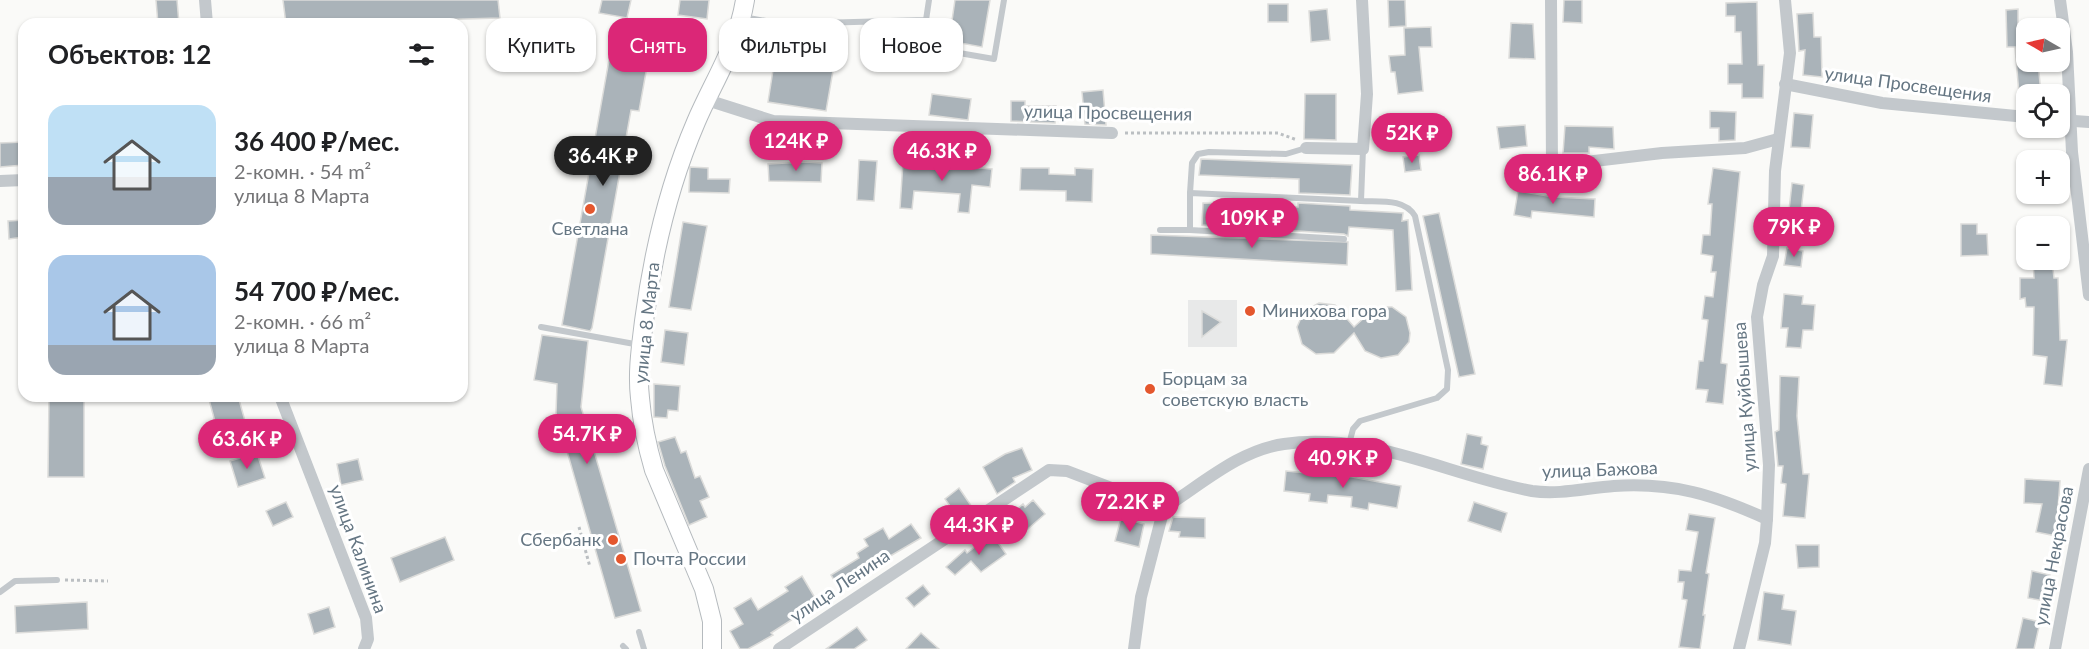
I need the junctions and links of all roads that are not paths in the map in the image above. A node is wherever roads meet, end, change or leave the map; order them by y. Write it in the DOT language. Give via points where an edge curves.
graph roads {
  1 [pos="205,0"];
  2 [pos="929,0"];
  3 [pos="1004,0"];
  4 [pos="1362,0"];
  5 [pos="1551,0"];
  6 [pos="1785,0"];
  7 [pos="2060,0"];
  8 [pos="743,9"];
  9 [pos="206,18"];
  10 [pos="926,18"];
  11 [pos="860,22"];
  12 [pos="963,54"];
  13 [pos="1785,84"];
  14 [pos="2063,84"];
  15 [pos="707,100"];
  16 [pos="2016,116"];
  17 [pos="2070,121"];
  18 [pos="2089,122"];
  19 [pos="1112,133"];
  20 [pos="2068,138"];
  21 [pos="1778,140"];
  22 [pos="1306,148"];
  23 [pos="1364,149"];
  24 [pos="18,180"];
  25 [pos="0,181"];
  26 [pos="1190,193"];
  27 [pos="1361,201"];
  28 [pos="1160,230"];
  29 [pos="1190,230"];
  30 [pos="1344,239"];
  31 [pos="2089,295"];
  32 [pos="540,327"];
  33 [pos="641,346"];
  34 [pos="282,402"];
  35 [pos="1349,444"];
  36 [pos="2089,469"];
  37 [pos="1164,507"];
  38 [pos="1767,519"];
  39 [pos="57,580"];
  40 [pos="0,592"];
  41 [pos="639,632"];
  42 [pos="364,649"];
  43 [pos="644,649"];
  44 [pos="712,649"];
  45 [pos="779,649"];
  46 [pos="1134,649"];
  47 [pos="1739,649"];
  48 [pos="2055,649"];
  1 -- 9 [label="street"];
  2 -- 10 [label="lane"];
  3 -- 12 [label="lane" via="994,59"];
  4 -- 23 [label="street" via="1367,94"];
  5 -- 21 [label="street" via="1552,166 1745,148"];
  6 -- 13 [label="street, улица Куйбышева" via="1790,53"];
  7 -- 14 [label="street"];
  8 -- 11 [label="lane" via="782,24"];
  8 -- 15 [label="main road, улица 8 Марта"];
  13 -- 16 [label="street, улица Просвещения" via="1882,103"];
  13 -- 21 [label="street, улица Куйбышева"];
  15 -- 19 [label="street, улица Просвещения" via="773,121"];
  15 -- 33 [label="main road, улица 8 Марта" via="663,213"];
  17 -- 18 [label="street"];
  20 -- 31 [label="street"];
  21 -- 38 [label="street, улица Куйбышева" via="1773,256 1757,317 1768,455"];
  22 -- 23 [label="street"];
  22 -- 26 [label="lane" via="1286,154 1198,154 1192,163"];
  23 -- 27 [label="lane"];
  24 -- 25 [label="street"];
  26 -- 27 [label="lane"];
  26 -- 29 [label="lane"];
  27 -- 35 [label="lane" via="1399,204 1411,209 1415,216 1448,384 1437,398 1369,416 1353,429"];
  28 -- 29 [label="lane"];
  29 -- 30 [label="lane"];
  32 -- 33 [label="lane"];
  33 -- 44 [label="main road, улица 8 Марта" via="642,424 654,470 709,604"];
  34 -- 42 [label="street, улица Калинина" via="366,618 368,639"];
  35 -- 37 [label="street, улица Бажова" via="1309,442 1270,447 1237,461"];
  35 -- 38 [label="street, улица Бажова" via="1535,491 1672,486 1713,496"];
  36 -- 48 [label="street, улица Некрасова"];
  37 -- 45 [label="street, улица Ленина" via="1067,471 1056,469 1041,474"];
  37 -- 46 [label="street" via="1149,560"];
  38 -- 47 [label="street, улица Куйбышева" via="1765,543"];
  39 -- 40 [label="lane" via="15,580"];
  41 -- 43 [label="lane"];
}
